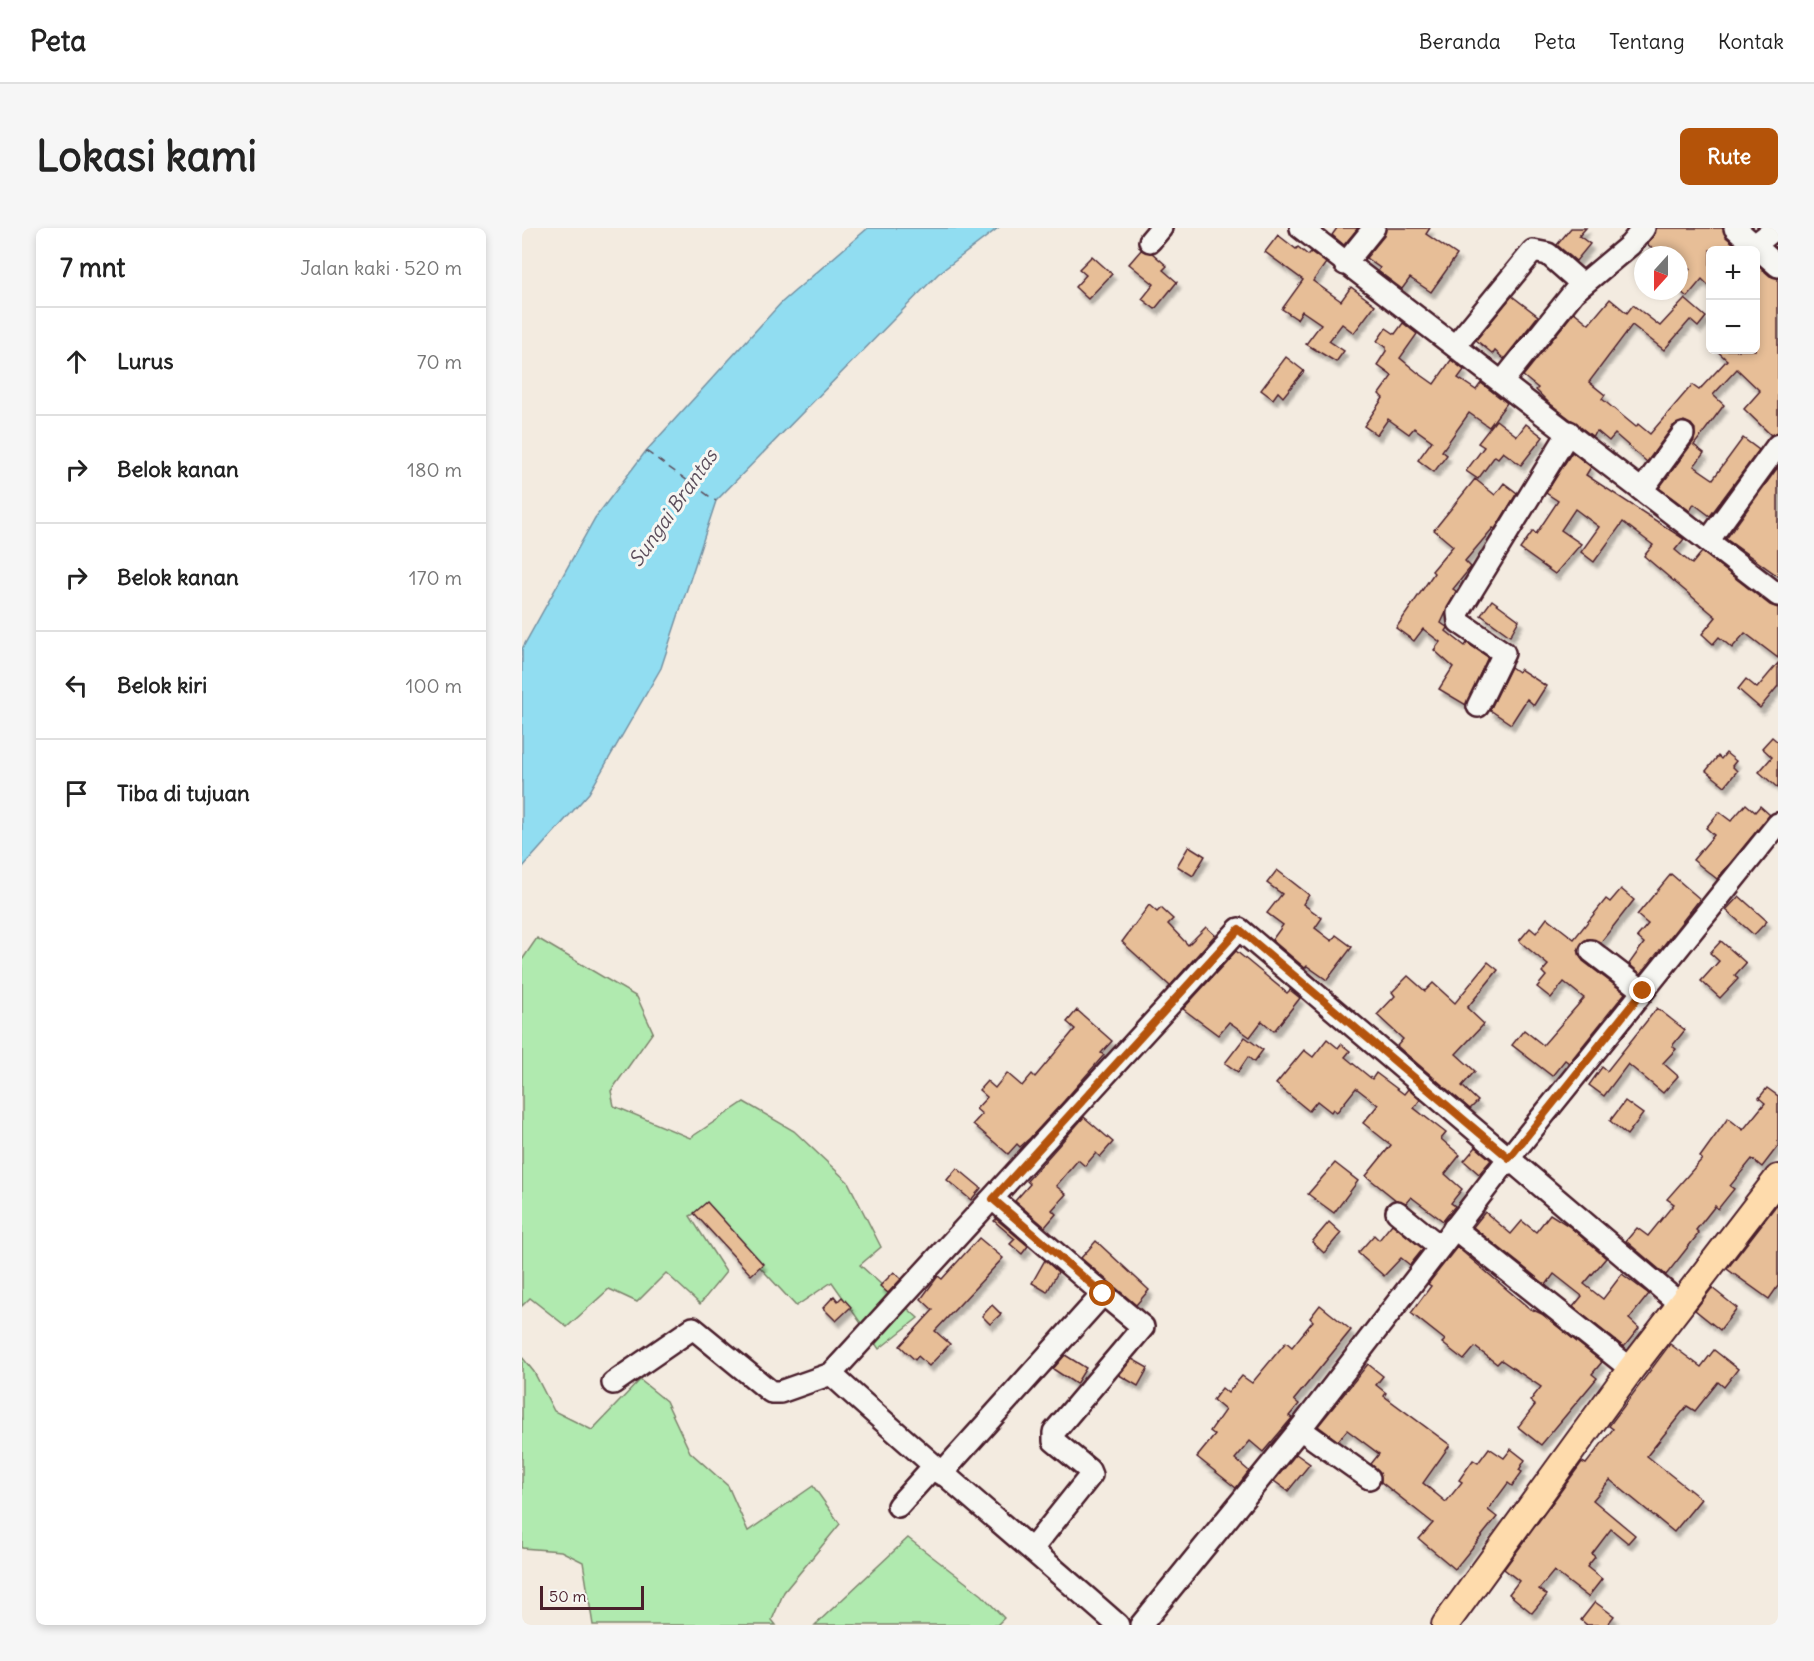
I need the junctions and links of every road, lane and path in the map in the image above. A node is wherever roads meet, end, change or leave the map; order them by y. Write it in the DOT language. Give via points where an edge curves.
graph roads {
  1 [pos="1301,228"];
  2 [pos="1374,228"];
  3 [pos="1644,228"];
  4 [pos="1735,228"];
  5 [pos="1776,228"];
  6 [pos="1755,245"];
  7 [pos="1345,264"];
  8 [pos="1778,266"];
  9 [pos="1582,284"];
  10 [pos="1455,346"];
  11 [pos="1502,382"];
  12 [pos="1569,432"];
  13 [pos="1683,435"];
  14 [pos="1778,445"];
  15 [pos="1642,490"];
  16 [pos="1708,541"];
  17 [pos="1778,595"];
  18 [pos="1478,706"];
  19 [pos="1778,824"];
  20 [pos="1591,951"];
  21 [pos="1643,991"];
  22 [pos="1509,1158"];
  23 [pos="1778,1178"];
  24 [pos="993,1199"];
  25 [pos="1397,1212"];
  26 [pos="1454,1228"];
  27 [pos="1439,1246"];
  28 [pos="1103,1294"];
  29 [pos="1680,1304"];
  30 [pos="1631,1369"];
  31 [pos="831,1374"];
  32 [pos="613,1383"];
  33 [pos="1300,1429"];
  34 [pos="937,1471"];
  35 [pos="1369,1478"];
  36 [pos="898,1506"];
  37 [pos="1032,1549"];
  38 [pos="1118,1625"];
  39 [pos="1142,1625"];
  40 [pos="1445,1625"];
  1 -- 7 [label="street"];
  2 -- 7 [label="street"];
  3 -- 9 [label="street" via="1630,245"];
  4 -- 6 [label="street"];
  5 -- 6 [label="street"];
  6 -- 8 [label="street"];
  7 -- 10 [label="street"];
  9 -- 10 [label="street" via="1548,254 1533,251"];
  9 -- 11 [label="street"];
  10 -- 11 [label="street"];
  11 -- 12 [label="street"];
  12 -- 15 [label="street"];
  12 -- 18 [label="street" via="1458,613 1459,622 1504,652"];
  13 -- 15 [label="street"];
  14 -- 16 [label="street"];
  15 -- 16 [label="street"];
  16 -- 17 [label="street"];
  19 -- 21 [label="street"];
  20 -- 21 [label="street"];
  21 -- 22 [label="street"];
  22 -- 24 [label="street" via="1239,929"];
  22 -- 26 [label="street"];
  22 -- 29 [label="street"];
  23 -- 29 [label="main road"];
  24 -- 28 [label="street"];
  24 -- 31 [label="street"];
  25 -- 27 [label="street"];
  26 -- 27 [label="street"];
  26 -- 30 [label="street"];
  27 -- 33 [label="street"];
  28 -- 34 [label="street"];
  28 -- 37 [label="street" via="1143,1327 1053,1432 1056,1442 1091,1472"];
  29 -- 30 [label="main road"];
  30 -- 40 [label="main road"];
  31 -- 32 [label="street" via="771,1392 693,1328"];
  31 -- 34 [label="street"];
  33 -- 35 [label="street"];
  33 -- 39 [label="street"];
  34 -- 36 [label="street"];
  34 -- 37 [label="street"];
  37 -- 38 [label="street"];
}
